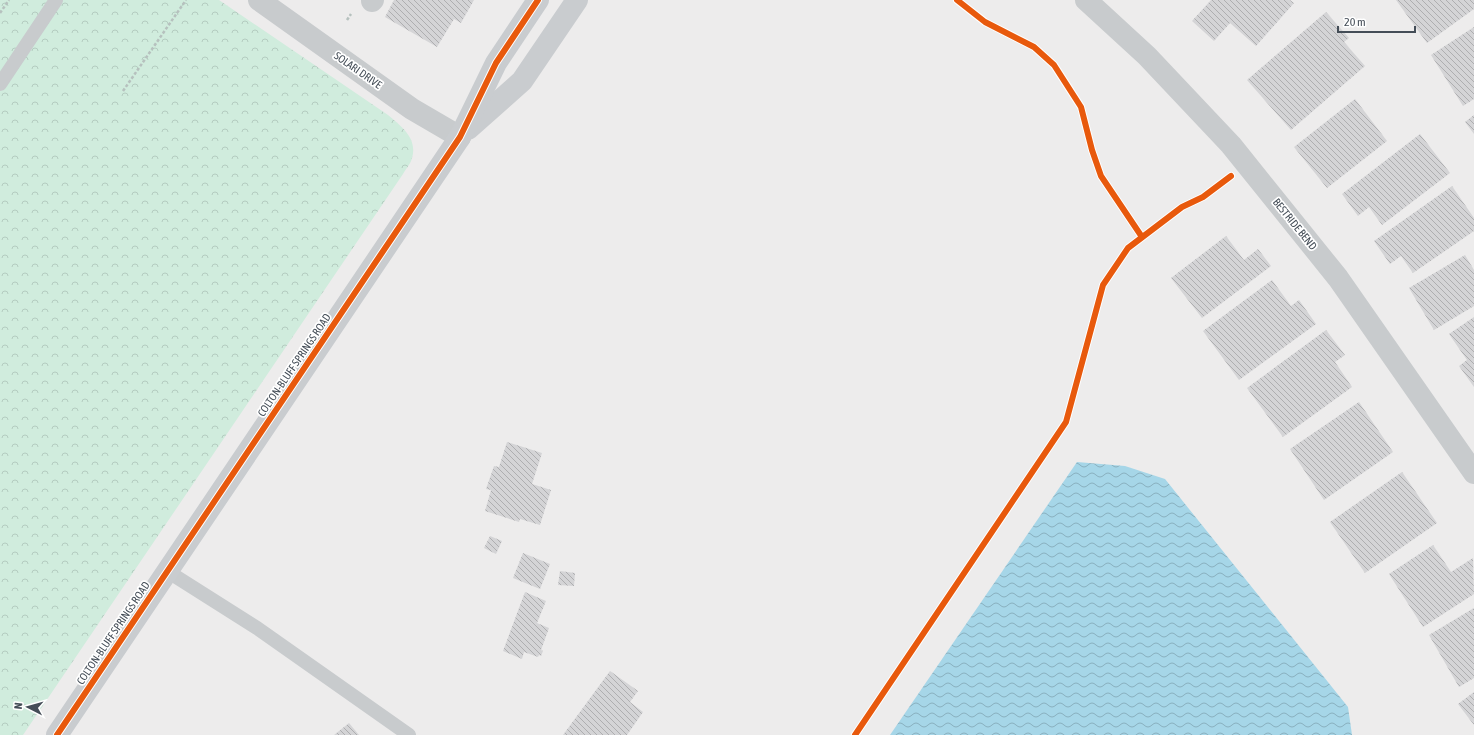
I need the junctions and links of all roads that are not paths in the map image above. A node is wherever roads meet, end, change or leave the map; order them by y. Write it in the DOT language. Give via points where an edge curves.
graph roads {
  1 [pos="56,0"];
  2 [pos="259,0"];
  3 [pos="538,0"];
  4 [pos="577,0"];
  5 [pos="1086,0"];
  6 [pos="0,84"];
  7 [pos="460,137"];
  8 [pos="1474,473"];
  9 [pos="167,571"];
  10 [pos="57,735"];
  11 [pos="409,735"];
  1 -- 6 [label="lane"];
  2 -- 7 [label="street, SOLARI DRIVE" via="412,109"];
  3 -- 7 [label="street, COLTON-BLUFF SPRINGS ROAD" via="496,64"];
  4 -- 7 [label="street, COLTON-BLUFF SPRINGS ROAD" via="522,81"];
  5 -- 8 [label="street, BESTRIDE BEND" via="1147,56 1231,144 1338,278"];
  7 -- 9 [label="street, COLTON-BLUFF SPRINGS ROAD"];
  9 -- 10 [label="street, COLTON-BLUFF SPRINGS ROAD"];
  9 -- 11 [label="lane" via="257,628"];
}
